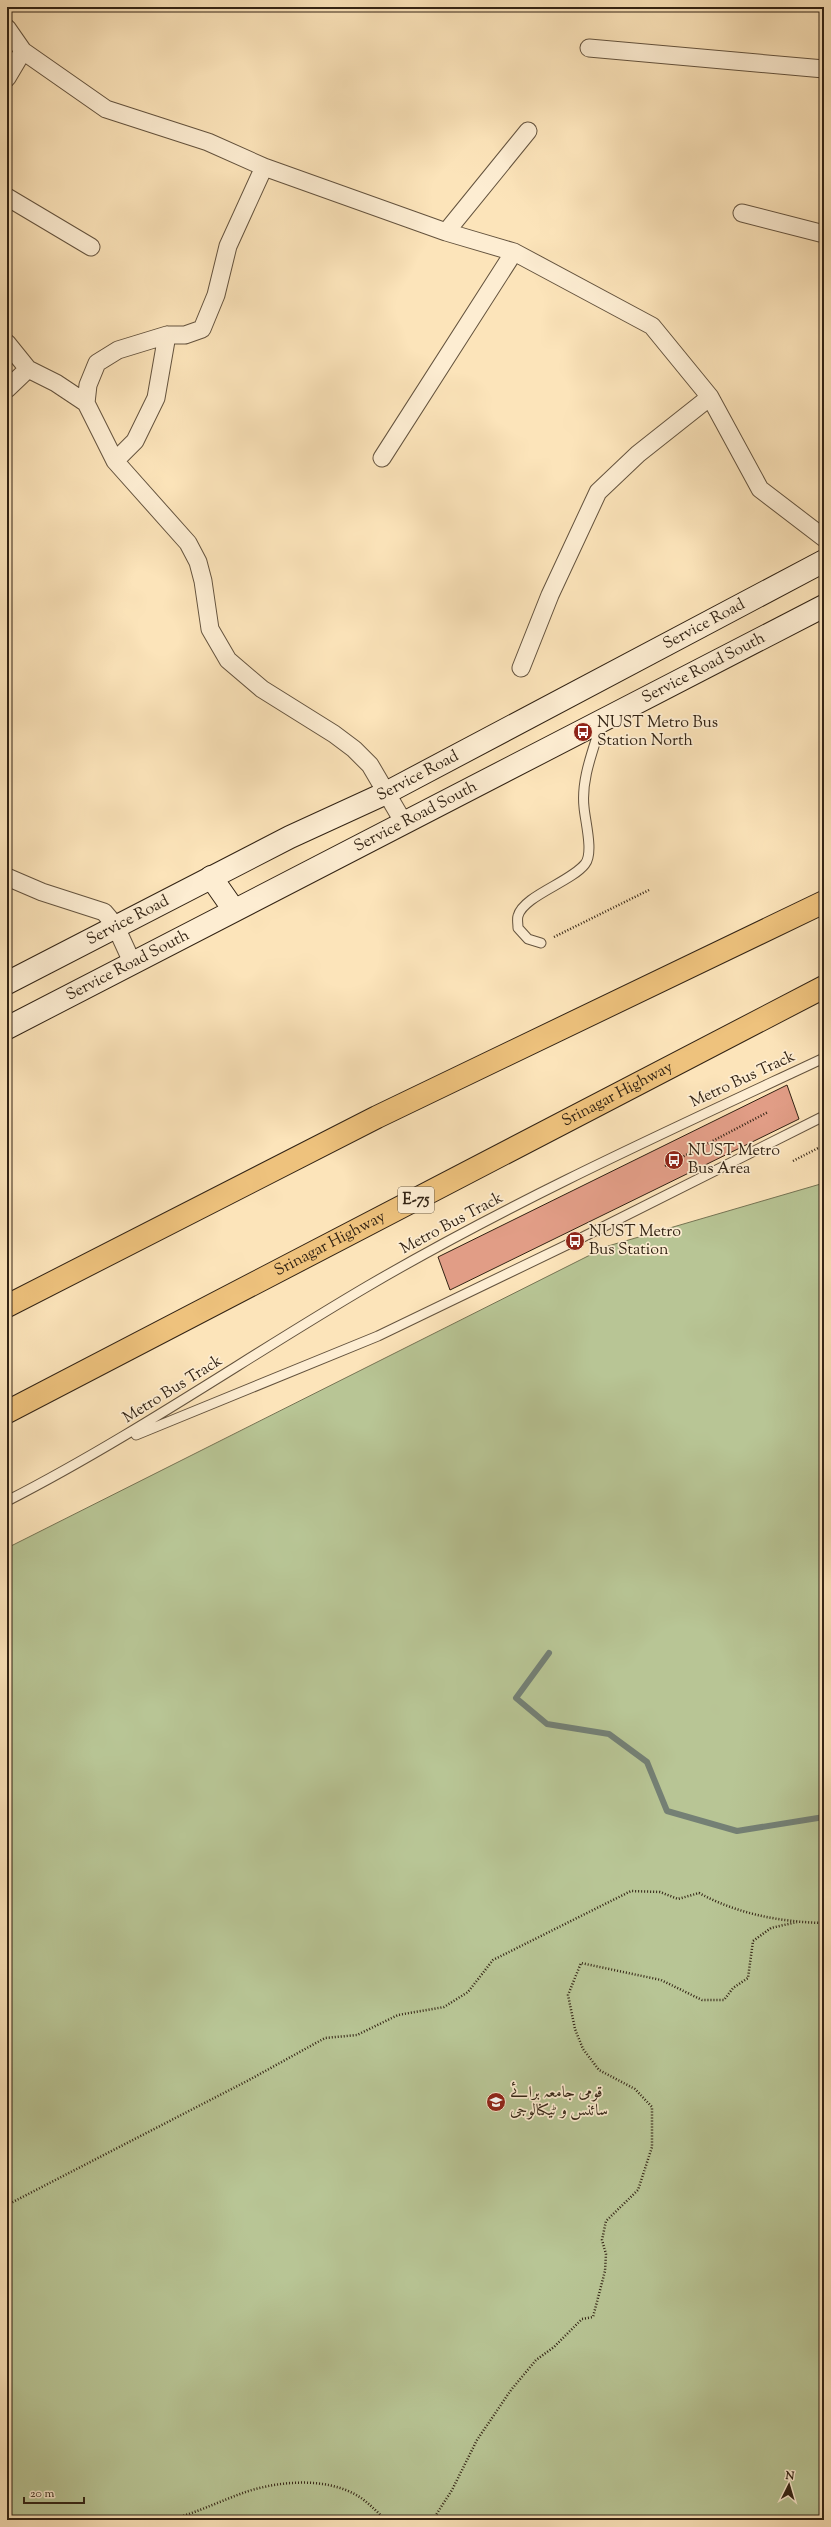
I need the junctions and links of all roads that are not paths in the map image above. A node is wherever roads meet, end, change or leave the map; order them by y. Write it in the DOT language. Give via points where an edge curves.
graph roads {
  1 [pos="7,28"];
  2 [pos="589,48"];
  3 [pos="23,51"];
  4 [pos="824,68"];
  5 [pos="7,78"];
  6 [pos="528,130"];
  7 [pos="264,167"];
  8 [pos="7,197"];
  9 [pos="742,213"];
  10 [pos="446,232"];
  11 [pos="824,234"];
  12 [pos="91,247"];
  13 [pos="514,252"];
  14 [pos="167,335"];
  15 [pos="7,343"];
  16 [pos="28,369"];
  17 [pos="7,389"];
  18 [pos="710,398"];
  19 [pos="86,403"];
  20 [pos="382,458"];
  21 [pos="115,461"];
  22 [pos="824,538"];
  23 [pos="824,561"];
  24 [pos="824,606"];
  25 [pos="521,668"];
  26 [pos="602,721"];
  27 [pos="386,793"];
  28 [pos="404,823"];
  29 [pos="7,877"];
  30 [pos="211,877"];
  31 [pos="823,902"];
  32 [pos="234,910"];
  33 [pos="115,926"];
  34 [pos="541,943"];
  35 [pos="132,962"];
  36 [pos="7,983"];
  37 [pos="824,987"];
  38 [pos="7,1028"];
  39 [pos="824,1058"];
  40 [pos="824,1116"];
  41 [pos="7,1306"];
  42 [pos="7,1412"];
  43 [pos="110,1446"];
  44 [pos="7,1501"];
  1 -- 3 [label="street"];
  2 -- 4 [label="street"];
  3 -- 5 [label="street"];
  3 -- 7 [label="street" via="106,109 208,142"];
  6 -- 10 [label="street"];
  7 -- 10 [label="street"];
  7 -- 14 [label="street" via="228,246 216,295 202,329 185,335"];
  8 -- 12 [label="street"];
  9 -- 11 [label="street"];
  10 -- 13 [label="street"];
  13 -- 18 [label="street" via="652,326"];
  13 -- 20 [label="street"];
  14 -- 19 [label="street" via="118,350 97,363 88,385"];
  14 -- 21 [label="street" via="156,398 136,441"];
  15 -- 16 [label="street"];
  16 -- 17 [label="street"];
  16 -- 19 [label="street" via="56,383"];
  18 -- 22 [label="street" via="760,489"];
  18 -- 25 [label="street" via="638,454 598,492 550,595"];
  19 -- 21 [label="street"];
  21 -- 27 [label="street" via="188,543 198,562 203,581 210,629 228,660 262,689 354,749 370,765"];
  23 -- 27 [label="main road, Service Road"];
  24 -- 26 [label="main road, Service Road South"];
  26 -- 28 [label="main road, Service Road South"];
  26 -- 34 [label="lane" via="586,774 583,797 589,846 586,863 574,875 527,903 518,915 518,928 528,939"];
  27 -- 28 [label="street"];
  27 -- 30 [label="main road, Service Road"];
  28 -- 32 [label="main road, Service Road South"];
  29 -- 33 [label="street" via="42,892 104,912"];
  30 -- 32 [label="main road"];
  30 -- 33 [label="main road, Service Road"];
  31 -- 41 [label="highway" via="377,1117"];
  32 -- 35 [label="main road, Service Road South"];
  33 -- 35 [label="street"];
  33 -- 36 [label="main road, Service Road"];
  35 -- 38 [label="main road, Service Road South"];
  37 -- 42 [label="highway, Srinagar Highway / E-75"];
  39 -- 43 [label="lane, Metro Bus Track" via="543,1192 369,1286"];
  40 -- 43 [label="lane, Metro Bus Track" via="378,1336"];
  43 -- 44 [label="lane, Metro Bus Track"];
}
